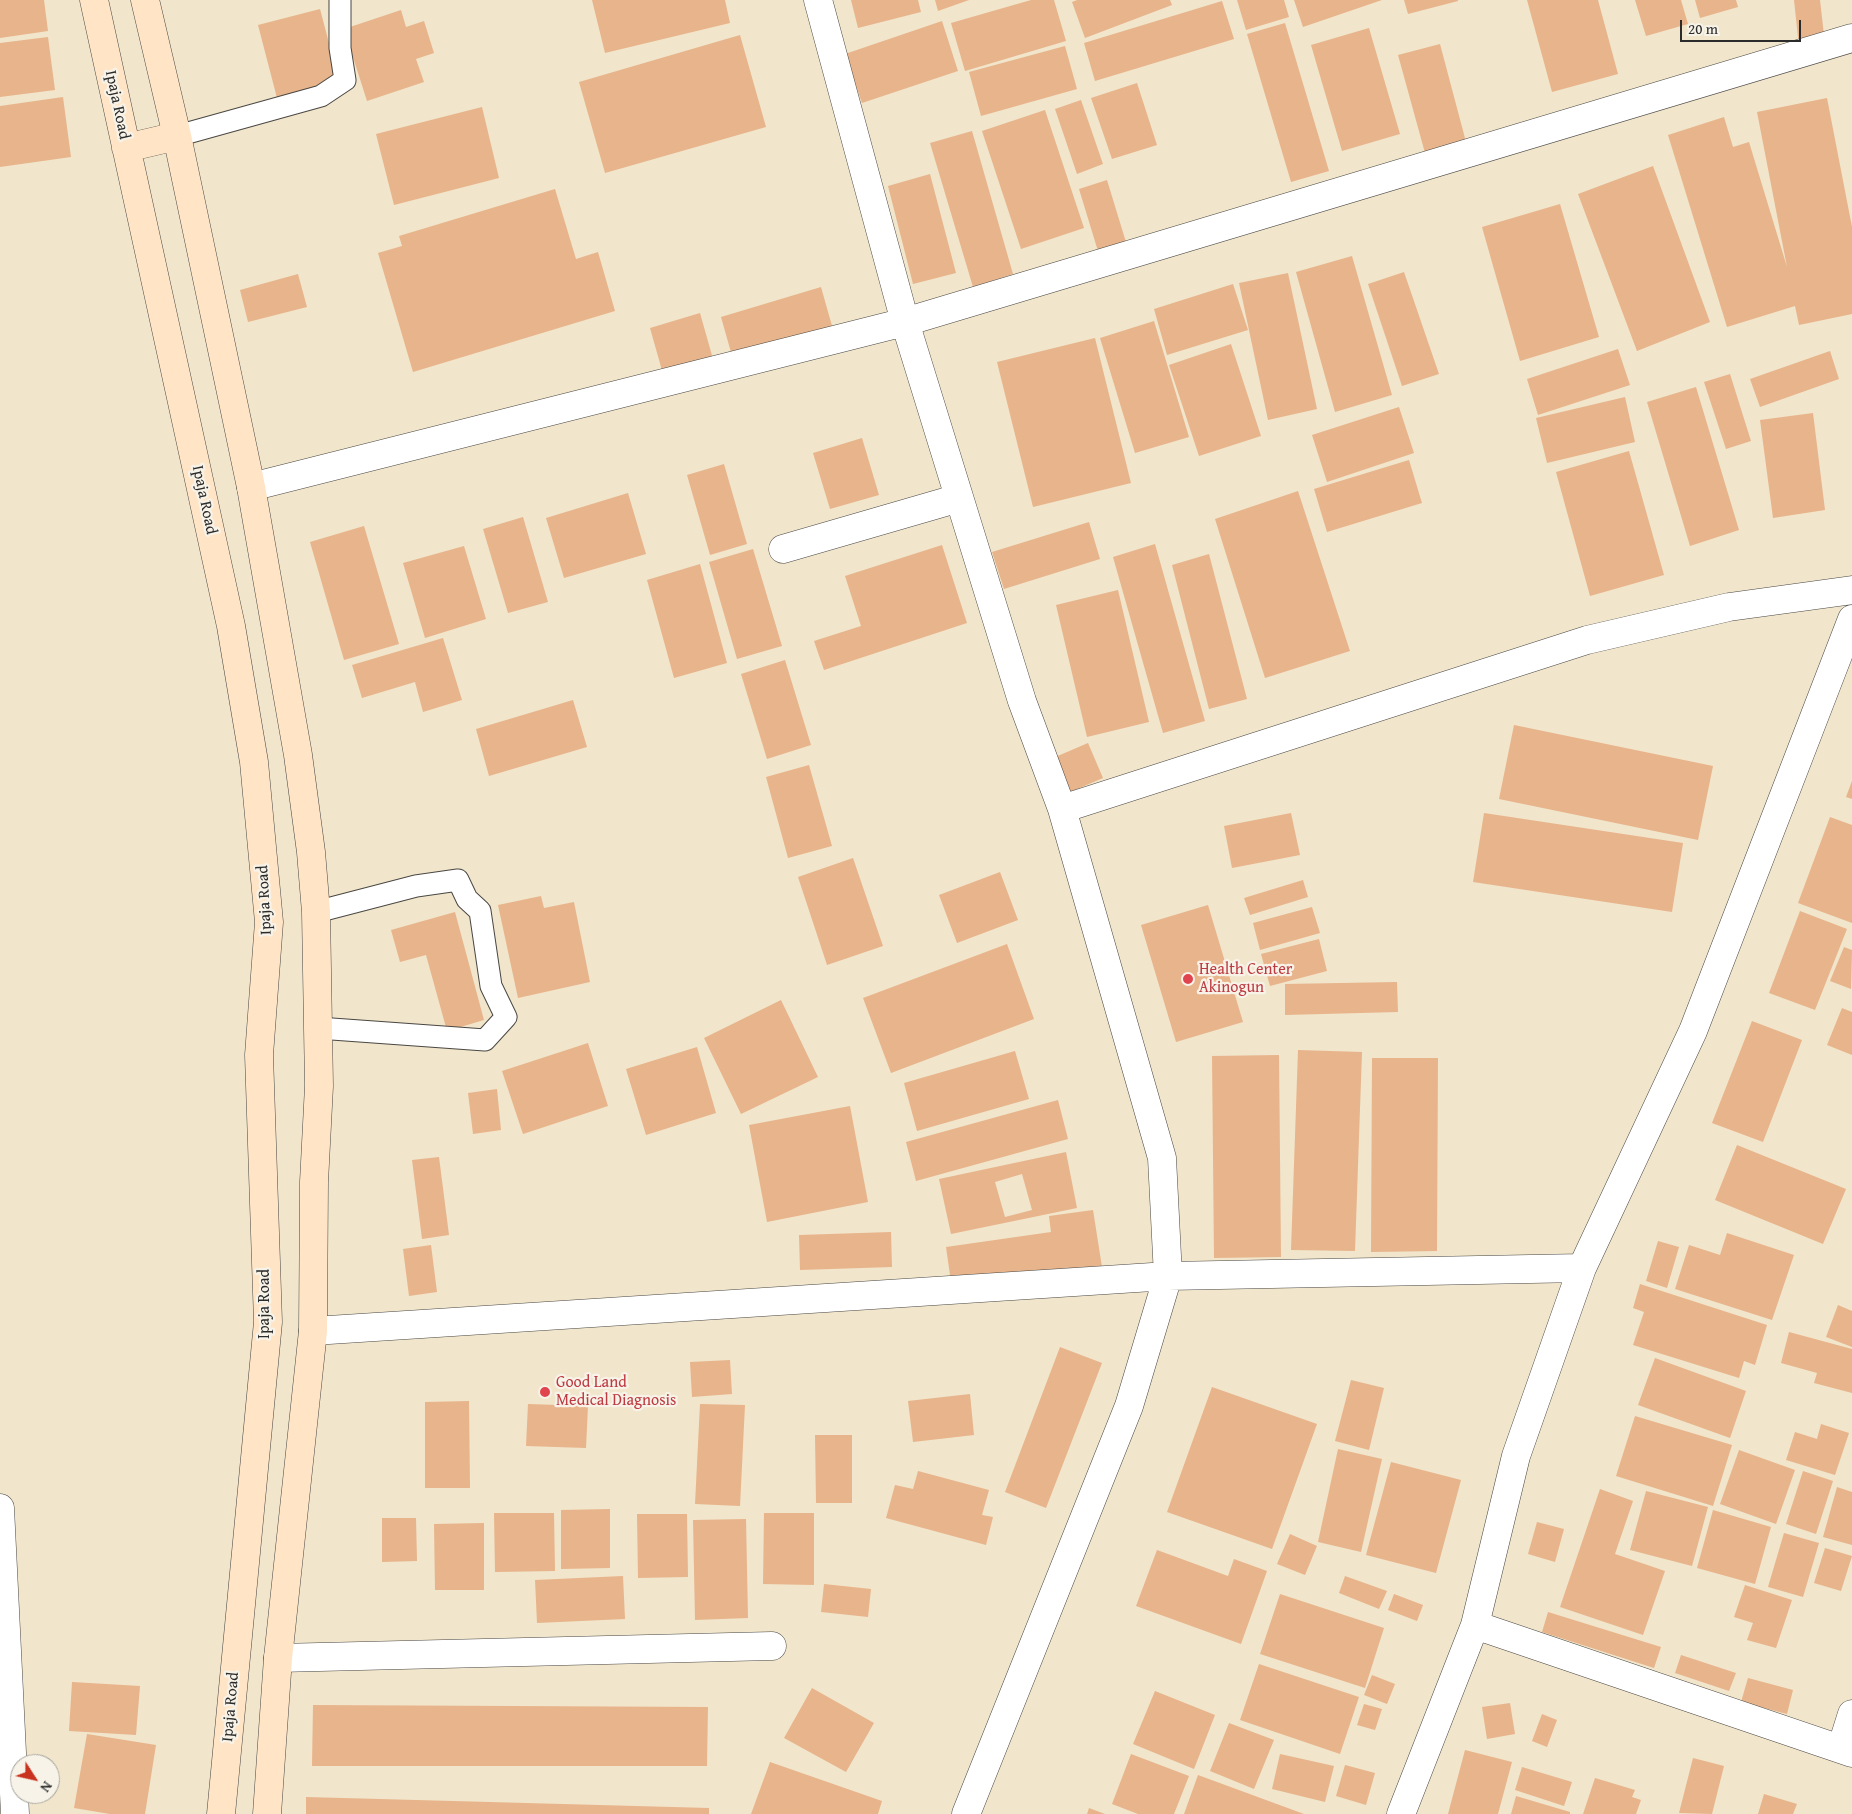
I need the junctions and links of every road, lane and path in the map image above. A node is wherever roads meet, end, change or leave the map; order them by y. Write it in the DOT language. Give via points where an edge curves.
graph roads {
  1 [pos="94,0"];
  2 [pos="145,0"];
  3 [pos="340,0"];
  4 [pos="818,0"];
  5 [pos="1852,38"];
  6 [pos="177,136"];
  7 [pos="126,148"];
  8 [pos="905,322"];
  9 [pos="251,487"];
  10 [pos="959,498"];
  11 [pos="784,549"];
  12 [pos="1852,590"];
  13 [pos="1852,620"];
  14 [pos="1062,809"];
  15 [pos="316,912"];
  16 [pos="318,1028"];
  17 [pos="1582,1268"];
  18 [pos="1168,1276"];
  19 [pos="312,1331"];
  20 [pos="0,1508"];
  21 [pos="1475,1624"];
  22 [pos="772,1646"];
  23 [pos="278,1658"];
  24 [pos="1852,1714"];
  25 [pos="1846,1751"];
  26 [pos="16,1814"];
  27 [pos="221,1814"];
  28 [pos="267,1814"];
  29 [pos="966,1814"];
  30 [pos="1401,1814"];
  1 -- 7 [label="main road, Ipaja Road"];
  2 -- 6 [label="main road"];
  3 -- 6 [label="lane" via="340,48 345,80 322,96"];
  4 -- 8 [label="street"];
  5 -- 8 [label="street"];
  6 -- 7 [label="main road"];
  6 -- 9 [label="main road"];
  7 -- 27 [label="main road, Ipaja Road" via="231,626 254,762 269,922 259,1055 268,1322"];
  8 -- 9 [label="street"];
  8 -- 10 [label="street"];
  9 -- 15 [label="main road" via="298,755"];
  10 -- 11 [label="street"];
  10 -- 14 [label="street" via="1022,701"];
  12 -- 14 [label="street" via="1730,607 1587,640"];
  13 -- 17 [label="street" via="1693,1031"];
  14 -- 18 [label="street" via="1162,1158"];
  15 -- 16 [label="main road"];
  15 -- 16 [label="lane" via="416,886 458,880 467,899 480,911 491,986 506,1017 486,1040"];
  16 -- 19 [label="main road"];
  17 -- 18 [label="street"];
  17 -- 21 [label="street" via="1516,1456"];
  18 -- 19 [label="street"];
  18 -- 29 [label="street" via="1128,1406"];
  19 -- 23 [label="main road"];
  20 -- 26 [label="street"];
  21 -- 25 [label="street"];
  21 -- 30 [label="street"];
  22 -- 23 [label="street"];
  23 -- 28 [label="main road"];
  24 -- 25 [label="street"];
}
